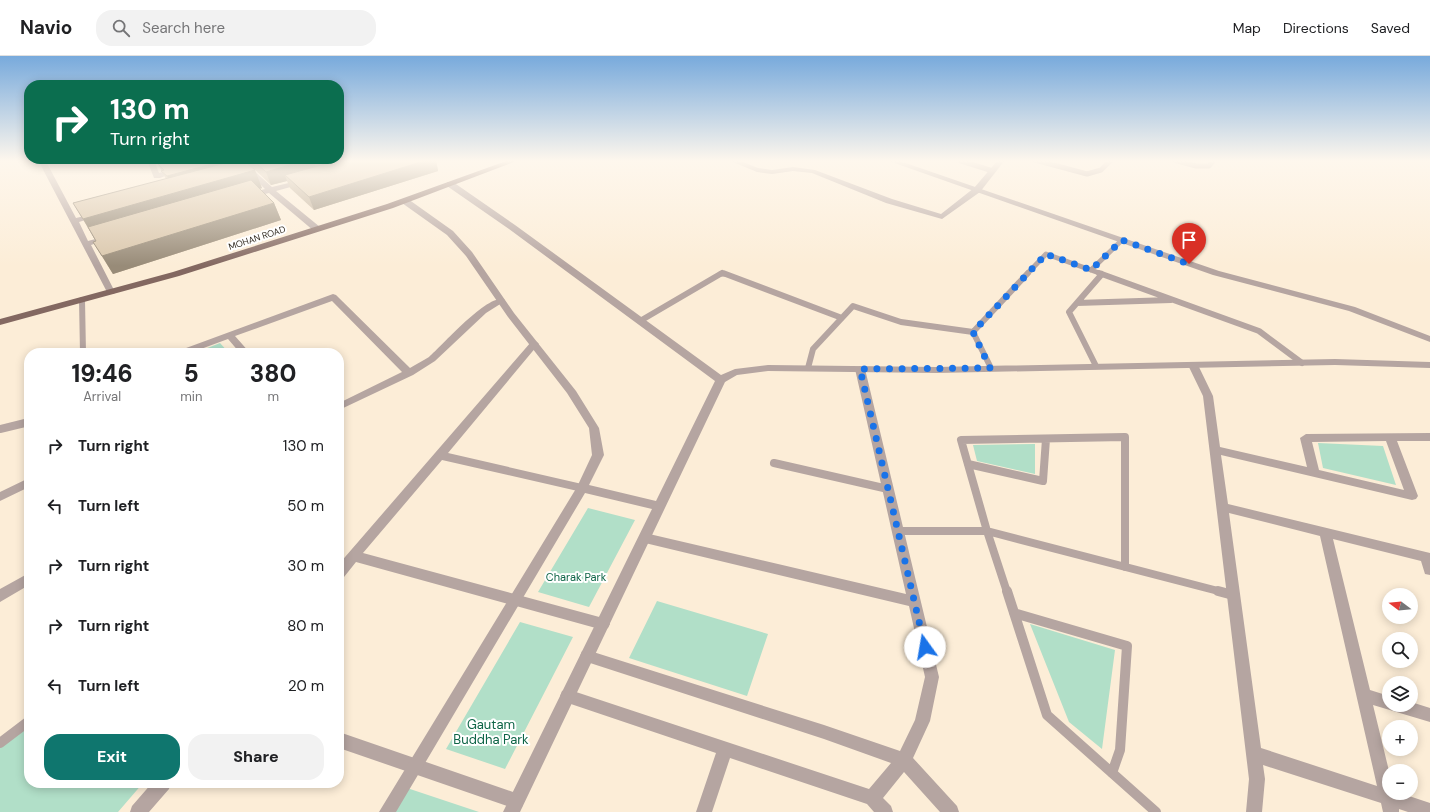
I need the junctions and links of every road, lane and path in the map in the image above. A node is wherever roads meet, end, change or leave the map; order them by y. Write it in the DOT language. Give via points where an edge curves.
graph roads {
  1 [pos="61,195"];
  2 [pos="252,195"];
  3 [pos="276,195"];
  4 [pos="420,195"];
  5 [pos="466,195"];
  6 [pos="875,195"];
  7 [pos="970,195"];
  8 [pos="992,195"];
  9 [pos="239,199"];
  10 [pos="405,201"];
  11 [pos="103,213"];
  12 [pos="74,221"];
  13 [pos="318,229"];
  14 [pos="117,235"];
  15 [pos="1122,240"];
  16 [pos="86,244"];
  17 [pos="1091,270"];
  18 [pos="1102,274"];
  19 [pos="111,292"];
  20 [pos="82,300"];
  21 [pos="1175,300"];
  22 [pos="501,302"];
  23 [pos="1077,303"];
  24 [pos="842,318"];
  25 [pos="640,321"];
  26 [pos="0,322"];
  27 [pos="973,332"];
  28 [pos="229,335"];
  29 [pos="1430,339"];
  30 [pos="534,344"];
  31 [pos="82,348"];
  32 [pos="194,348"];
  33 [pos="241,348"];
  34 [pos="1302,363"];
  35 [pos="1193,365"];
  36 [pos="1430,365"];
  37 [pos="1096,366"];
  38 [pos="808,368"];
  39 [pos="990,368"];
  40 [pos="860,369"];
  41 [pos="409,373"];
  42 [pos="721,380"];
  43 [pos="344,405"];
  44 [pos="24,423"];
  45 [pos="0,429"];
  46 [pos="1430,437"];
  47 [pos="1046,438"];
  48 [pos="1390,438"];
  49 [pos="1215,450"];
  50 [pos="439,455"];
  51 [pos="774,463"];
  52 [pos="968,464"];
  53 [pos="1314,473"];
  54 [pos="24,485"];
  55 [pos="582,488"];
  56 [pos="888,489"];
  57 [pos="0,497"];
  58 [pos="660,506"];
  59 [pos="1222,507"];
  60 [pos="898,531"];
  61 [pos="987,531"];
  62 [pos="1325,532"];
  63 [pos="644,538"];
  64 [pos="354,556"];
  65 [pos="1428,558"];
  66 [pos="344,567"];
  67 [pos="1125,567"];
  68 [pos="1430,570"];
  69 [pos="24,581"];
  70 [pos="1233,595"];
  71 [pos="0,596"];
  72 [pos="514,600"];
  73 [pos="915,602"];
  74 [pos="1014,613"];
  75 [pos="603,624"];
  76 [pos="587,656"];
  77 [pos="1364,695"];
  78 [pos="567,696"];
  79 [pos="1382,701"];
  80 [pos="1418,711"];
  81 [pos="1430,714"];
  82 [pos="24,725"];
  83 [pos="344,742"];
  84 [pos="0,743"];
  85 [pos="725,749"];
  86 [pos="1254,754"];
  87 [pos="904,760"];
  88 [pos="414,766"];
  89 [pos="1112,773"];
  90 [pos="159,788"];
  91 [pos="872,798"];
  92 [pos="1389,805"];
  93 [pos="513,806"];
  94 [pos="1430,811"];
  95 [pos="138,812"];
  96 [pos="387,812"];
  97 [pos="704,812"];
  98 [pos="885,812"];
  99 [pos="951,812"];
  100 [pos="1156,812"];
  101 [pos="1254,812"];
  1 -- 12 [label="street"];
  2 -- 9 [label="street"];
  3 -- 13 [label="street"];
  4 -- 10 [label="main road, MOHAN ROAD"];
  5 -- 25 [label="street"];
  6 -- 7 [label="street" via="942,217"];
  8 -- 15 [label="street"];
  10 -- 13 [label="main road, MOHAN ROAD"];
  10 -- 22 [label="street" via="450,233"];
  11 -- 12 [label="street"];
  12 -- 16 [label="street"];
  13 -- 19 [label="main road, MOHAN ROAD"];
  14 -- 16 [label="street"];
  15 -- 17 [label="lane"];
  15 -- 29 [label="street" via="1216,273 1352,309"];
  16 -- 19 [label="street"];
  17 -- 18 [label="lane"];
  17 -- 27 [label="lane" via="1046,254"];
  18 -- 21 [label="lane"];
  18 -- 23 [label="lane"];
  19 -- 20 [label="main road, MOHAN ROAD"];
  20 -- 26 [label="main road, MOHAN ROAD"];
  20 -- 31 [label="lane"];
  21 -- 23 [label="lane"];
  21 -- 34 [label="lane" via="1259,331"];
  22 -- 30 [label="street"];
  22 -- 41 [label="street" via="483,311 432,359"];
  23 -- 37 [label="lane" via="1069,312"];
  24 -- 25 [label="lane" via="722,272"];
  24 -- 27 [label="lane" via="853,306 901,322"];
  24 -- 38 [label="lane" via="813,349"];
  25 -- 42 [label="street"];
  27 -- 39 [label="lane"];
  28 -- 32 [label="street"];
  28 -- 33 [label="street"];
  28 -- 41 [label="street" via="333,297"];
  30 -- 50 [label="street"];
  30 -- 55 [label="street" via="571,391 594,428 598,455"];
  34 -- 35 [label="street"];
  34 -- 36 [label="street"];
  35 -- 37 [label="street"];
  35 -- 49 [label="street" via="1208,396"];
  37 -- 39 [label="street"];
  38 -- 40 [label="street"];
  38 -- 42 [label="street" via="768,368 735,372"];
  39 -- 40 [label="street"];
  40 -- 56 [label="street"];
  41 -- 43 [label="street"];
  42 -- 58 [label="street"];
  44 -- 45 [label="lane"];
  46 -- 48 [label="street"];
  47 -- 52 [label="lane" via="961,440"];
  47 -- 52 [label="lane" via="1043,481"];
  47 -- 67 [label="lane" via="1125,437"];
  48 -- 53 [label="street" via="1306,438"];
  48 -- 53 [label="street" via="1412,496"];
  49 -- 53 [label="street"];
  49 -- 59 [label="street"];
  50 -- 55 [label="street"];
  50 -- 64 [label="street"];
  51 -- 56 [label="lane"];
  52 -- 61 [label="lane"];
  54 -- 57 [label="street"];
  55 -- 58 [label="street"];
  55 -- 72 [label="street"];
  56 -- 60 [label="street"];
  58 -- 63 [label="street"];
  59 -- 62 [label="street"];
  59 -- 70 [label="street"];
  60 -- 61 [label="lane"];
  60 -- 73 [label="street"];
  61 -- 67 [label="lane"];
  61 -- 74 [label="lane"];
  62 -- 65 [label="street"];
  62 -- 77 [label="street"];
  63 -- 73 [label="street"];
  63 -- 75 [label="street"];
  64 -- 66 [label="street"];
  64 -- 72 [label="street"];
  65 -- 68 [label="street"];
  67 -- 70 [label="lane"];
  69 -- 71 [label="street"];
  70 -- 86 [label="street"];
  72 -- 75 [label="street"];
  72 -- 88 [label="street"];
  73 -- 87 [label="street" via="932,677 922,721"];
  74 -- 89 [label="lane" via="1047,715"];
  74 -- 89 [label="lane" via="1127,646 1120,750"];
  75 -- 76 [label="street"];
  76 -- 78 [label="street"];
  76 -- 87 [label="street"];
  77 -- 79 [label="street"];
  77 -- 92 [label="street"];
  78 -- 85 [label="street"];
  78 -- 93 [label="street"];
  80 -- 81 [label="street"];
  82 -- 84 [label="lane"];
  83 -- 88 [label="street"];
  85 -- 91 [label="street"];
  85 -- 97 [label="street"];
  86 -- 92 [label="street"];
  86 -- 101 [label="street" via="1257,779"];
  87 -- 91 [label="street"];
  87 -- 99 [label="street"];
  88 -- 93 [label="street"];
  88 -- 96 [label="street"];
  89 -- 100 [label="lane"];
  90 -- 95 [label="street"];
  91 -- 98 [label="street"];
  92 -- 94 [label="street"];
}
